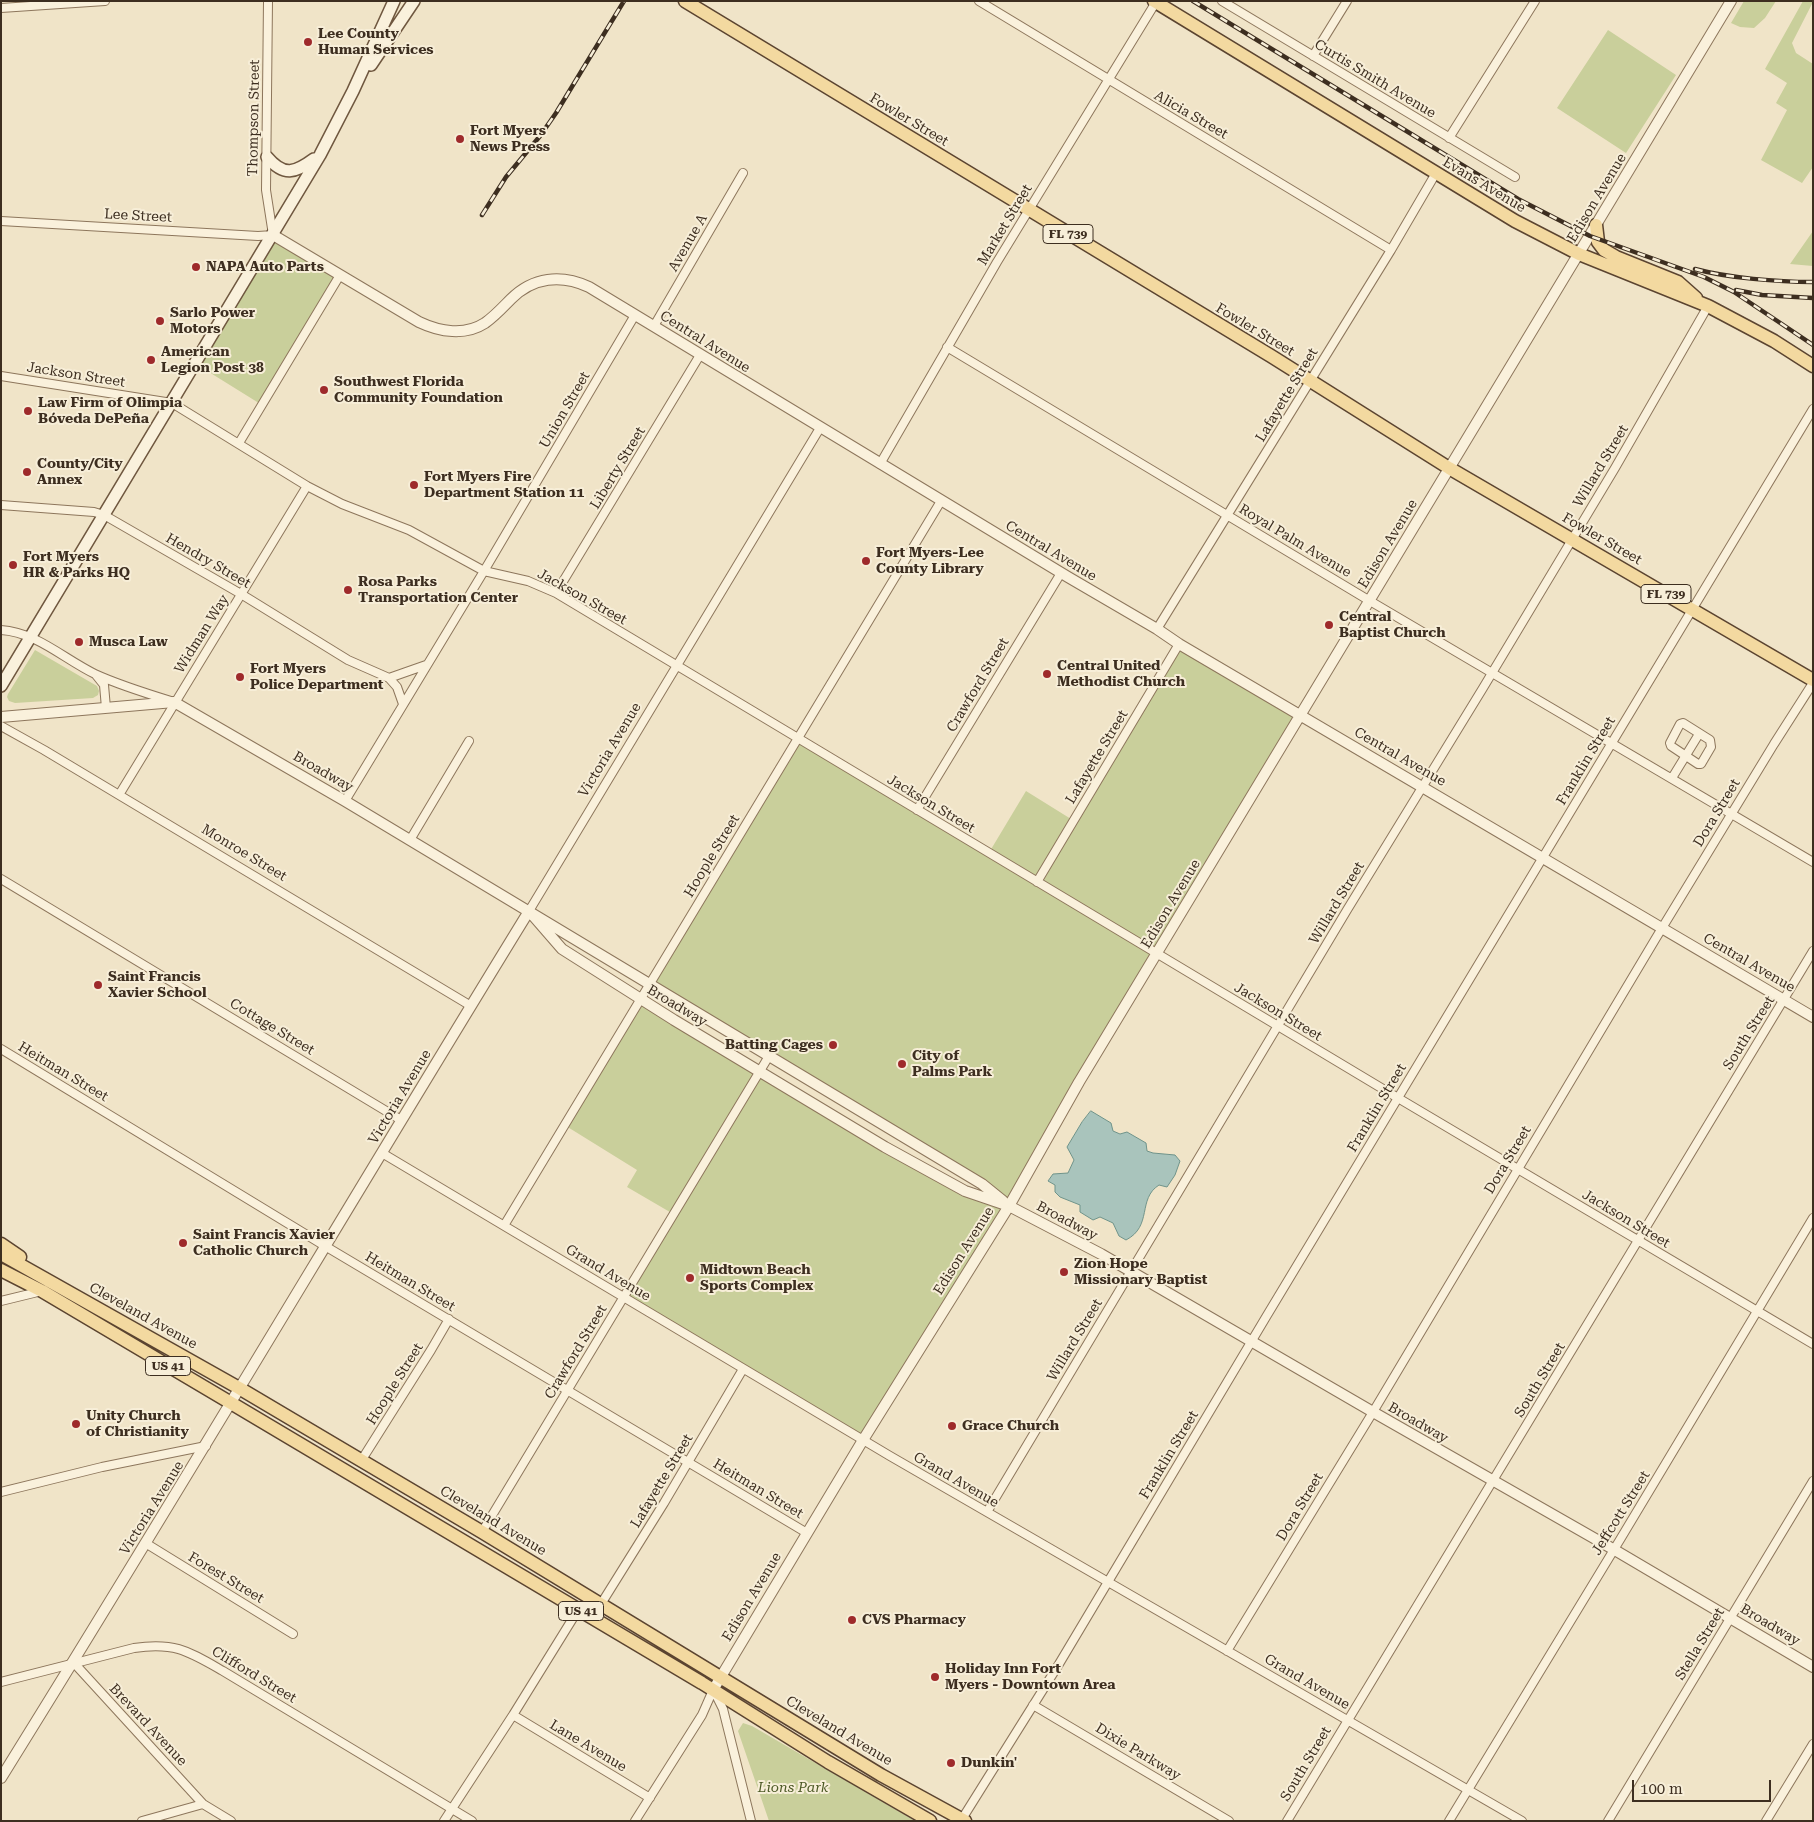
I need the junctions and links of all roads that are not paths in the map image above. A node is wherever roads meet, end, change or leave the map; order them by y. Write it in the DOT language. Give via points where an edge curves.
graph roads {
  1 [pos="105,1"];
  2 [pos="268,1"];
  3 [pos="394,1"];
  4 [pos="400,1"];
  5 [pos="414,1"];
  6 [pos="685,1"];
  7 [pos="979,1"];
  8 [pos="1222,1"];
  9 [pos="1347,1"];
  10 [pos="1535,1"];
  11 [pos="1731,1"];
  12 [pos="1155,2"];
  13 [pos="1,8"];
  14 [pos="404,16"];
  15 [pos="1313,56"];
  16 [pos="1108,81"];
  17 [pos="353,91"];
  18 [pos="1450,138"];
  19 [pos="320,155"];
  20 [pos="267,157"];
  21 [pos="744,173"];
  22 [pos="1436,173"];
  23 [pos="1515,177"];
  24 [pos="1029,210"];
  25 [pos="1,221"];
  26 [pos="1596,225"];
  27 [pos="273,234"];
  28 [pos="1390,250"];
  29 [pos="1580,254"];
  30 [pos="340,275"];
  31 [pos="1704,305"];
  32 [pos="635,315"];
  33 [pos="654,326"];
  34 [pos="947,347"];
  35 [pos="700,355"];
  36 [pos="1813,366"];
  37 [pos="1,376"];
  38 [pos="1310,381"];
  39 [pos="172,403"];
  40 [pos="1813,409"];
  41 [pos="820,428"];
  42 [pos="239,443"];
  43 [pos="880,464"];
  44 [pos="1450,468"];
  45 [pos="307,486"];
  46 [pos="941,501"];
  47 [pos="1,505"];
  48 [pos="104,515"];
  49 [pos="1228,516"];
  50 [pos="1571,539"];
  51 [pos="484,571"];
  52 [pos="1061,573"];
  53 [pos="556,593"];
  54 [pos="241,594"];
  55 [pos="1370,601"];
  56 [pos="1692,609"];
  57 [pos="1158,629"];
  58 [pos="1,630"];
  59 [pos="30,637"];
  60 [pos="1179,644"];
  61 [pos="426,665"];
  62 [pos="676,665"];
  63 [pos="94,673"];
  64 [pos="1492,673"];
  65 [pos="389,678"];
  66 [pos="1813,682"];
  67 [pos="1,686"];
  68 [pos="174,702"];
  69 [pos="403,704"];
  70 [pos="106,708"];
  71 [pos="1301,716"];
  72 [pos="1,717"];
  73 [pos="1,726"];
  74 [pos="1699,734"];
  75 [pos="798,738"];
  76 [pos="469,741"];
  77 [pos="1611,743"];
  78 [pos="1685,756"];
  79 [pos="1672,778"];
  80 [pos="1422,786"];
  81 [pos="119,795"];
  82 [pos="345,801"];
  83 [pos="917,810"];
  84 [pos="1731,814"];
  85 [pos="410,840"];
  86 [pos="1543,857"];
  87 [pos="1813,862"];
  88 [pos="1,879"];
  89 [pos="1037,882"];
  90 [pos="529,911"];
  91 [pos="1661,928"];
  92 [pos="1813,951"];
  93 [pos="1157,954"];
  94 [pos="649,985"];
  95 [pos="641,1000"];
  96 [pos="1784,1000"];
  97 [pos="471,1006"];
  98 [pos="1813,1017"];
  99 [pos="1278,1026"];
  100 [pos="1,1049"];
  101 [pos="769,1056"];
  102 [pos="760,1071"];
  103 [pos="1398,1098"];
  104 [pos="401,1120"];
  105 [pos="382,1153"];
  106 [pos="1517,1169"];
  107 [pos="1009,1206"];
  108 [pos="1813,1218"];
  109 [pos="505,1224"];
  110 [pos="1639,1240"];
  111 [pos="1,1244"];
  112 [pos="325,1246"];
  113 [pos="1,1254"];
  114 [pos="1,1270"];
  115 [pos="1130,1272"];
  116 [pos="57,1284"];
  117 [pos="42,1291"];
  118 [pos="624,1297"];
  119 [pos="1,1301"];
  120 [pos="1757,1310"];
  121 [pos="449,1319"];
  122 [pos="1252,1342"];
  123 [pos="1813,1344"];
  124 [pos="743,1369"];
  125 [pos="239,1388"];
  126 [pos="566,1390"];
  127 [pos="231,1403"];
  128 [pos="1373,1412"];
  129 [pos="863,1440"];
  130 [pos="206,1446"];
  131 [pos="361,1461"];
  132 [pos="688,1462"];
  133 [pos="1493,1481"];
  134 [pos="1813,1481"];
  135 [pos="1,1492"];
  136 [pos="987,1512"];
  137 [pos="441,1528"];
  138 [pos="482,1532"];
  139 [pos="807,1532"];
  140 [pos="146,1544"];
  141 [pos="1613,1549"];
  142 [pos="1107,1581"];
  143 [pos="601,1604"];
  144 [pos="578,1610"];
  145 [pos="1730,1618"];
  146 [pos="294,1634"];
  147 [pos="1227,1651"];
  148 [pos="74,1663"];
  149 [pos="1813,1667"];
  150 [pos="721,1677"];
  151 [pos="1,1682"];
  152 [pos="713,1690"];
  153 [pos="1033,1706"];
  154 [pos="513,1716"];
  155 [pos="1347,1719"];
  156 [pos="1813,1744"];
  157 [pos="1,1778"];
  158 [pos="1467,1789"];
  159 [pos="650,1798"];
  160 [pos="203,1804"];
  161 [pos="452,1808"];
  162 [pos="964,1820"];
  163 [pos="142,1821"];
  164 [pos="231,1821"];
  165 [pos="444,1821"];
  166 [pos="472,1821"];
  167 [pos="636,1821"];
  168 [pos="751,1821"];
  169 [pos="930,1821"];
  170 [pos="945,1821"];
  171 [pos="1229,1821"];
  172 [pos="1287,1821"];
  173 [pos="1449,1821"];
  174 [pos="1522,1821"];
  175 [pos="1608,1821"];
  176 [pos="1766,1821"];
  1 -- 13 [label="street"];
  2 -- 20 [label="street, Thompson Street"];
  3 -- 17 [label="main road"];
  4 -- 14 [label="main road" via="399,12"];
  5 -- 14 [label="main road"];
  6 -- 24 [label="main road, Fowler Street / FL 739"];
  7 -- 16 [label="street, Alicia Street"];
  8 -- 15 [label="street, Curtis Smith Avenue"];
  9 -- 15 [label="street"];
  10 -- 18 [label="street"];
  11 -- 26 [label="street, Edison Avenue"];
  12 -- 16 [label="street, Market Street"];
  12 -- 22 [label="main road, Evans Avenue"];
  14 -- 17 [label="main road"];
  15 -- 18 [label="street, Curtis Smith Avenue"];
  16 -- 24 [label="street, Market Street"];
  16 -- 28 [label="street, Alicia Street"];
  17 -- 19 [label="main road"];
  18 -- 23 [label="street, Curtis Smith Avenue"];
  19 -- 20 [label="main road" via="304,167 290,172 278,169"];
  19 -- 27 [label="main road"];
  20 -- 27 [label="street, Thompson Street" via="266,190"];
  21 -- 33 [label="street, Avenue A"];
  22 -- 28 [label="street, Lafayette Street"];
  22 -- 29 [label="main road, Evans Avenue" via="1515,221"];
  24 -- 34 [label="street, Market Street"];
  24 -- 38 [label="main road, Fowler Street / FL 739"];
  25 -- 27 [label="street, Lee Street" via="258,236"];
  26 -- 29 [label="street, Edison Avenue"];
  26 -- 31 [label="main road" via="1598,242 1604,250 1678,282"];
  27 -- 30 [label="street, Central Avenue"];
  27 -- 39 [label="main road"];
  28 -- 38 [label="street, Lafayette Street"];
  29 -- 31 [label="main road, Evans Avenue"];
  29 -- 44 [label="street, Edison Avenue"];
  30 -- 32 [label="street, Central Avenue" via="419,322 452,332 484,324 522,289 554,278 578,282"];
  30 -- 42 [label="street"];
  31 -- 36 [label="main road, Evans Avenue" via="1774,341"];
  31 -- 50 [label="street, Willard Street" via="1651,406"];
  32 -- 33 [label="street, Central Avenue"];
  32 -- 51 [label="street, Union Street"];
  33 -- 35 [label="street, Central Avenue"];
  34 -- 43 [label="street, Market Street"];
  34 -- 49 [label="street, Royal Palm Avenue"];
  35 -- 41 [label="street, Central Avenue"];
  35 -- 53 [label="street, Liberty Street"];
  37 -- 39 [label="street, Jackson Street"];
  38 -- 44 [label="main road, Fowler Street / FL 739"];
  38 -- 49 [label="street, Lafayette Street"];
  39 -- 42 [label="street, Jackson Street"];
  39 -- 48 [label="main road"];
  40 -- 56 [label="street, Franklin Street"];
  41 -- 43 [label="street, Central Avenue"];
  41 -- 62 [label="street, Victoria Avenue"];
  42 -- 45 [label="street, Jackson Street"];
  43 -- 46 [label="street, Central Avenue"];
  44 -- 50 [label="main road, Fowler Street / FL 739"];
  44 -- 55 [label="street, Edison Avenue"];
  45 -- 51 [label="street, Jackson Street" via="342,504 409,530"];
  45 -- 54 [label="street, Widman Way"];
  46 -- 52 [label="street, Central Avenue"];
  46 -- 75 [label="street, Hoople Street"];
  47 -- 48 [label="street, Hendry Street"];
  48 -- 54 [label="street, Hendry Street"];
  48 -- 59 [label="main road"];
  49 -- 55 [label="street, Royal Palm Avenue"];
  49 -- 57 [label="street, Lafayette Street"];
  50 -- 56 [label="main road, Fowler Street / FL 739"];
  50 -- 64 [label="street, Willard Street"];
  51 -- 53 [label="street, Jackson Street" via="528,581"];
  51 -- 61 [label="street, Union Street"];
  52 -- 57 [label="street, Central Avenue"];
  52 -- 83 [label="street, Crawford Street"];
  53 -- 62 [label="street, Jackson Street"];
  54 -- 65 [label="street, Hendry Street" via="348,660"];
  54 -- 68 [label="street, Widman Way"];
  55 -- 64 [label="street, Royal Palm Avenue"];
  55 -- 71 [label="street, Edison Avenue"];
  56 -- 66 [label="main road, Fowler Street / FL 739"];
  56 -- 77 [label="street, Franklin Street"];
  57 -- 60 [label="street, Central Avenue"];
  58 -- 59 [label="street, Broadway"];
  59 -- 63 [label="street, Broadway"];
  59 -- 67 [label="main road"];
  60 -- 71 [label="street, Central Avenue"];
  60 -- 89 [label="street, Lafayette Street"];
  61 -- 65 [label="street"];
  61 -- 69 [label="street, Union Street"];
  62 -- 75 [label="street, Jackson Street"];
  62 -- 90 [label="street, Victoria Avenue"];
  63 -- 68 [label="street, Broadway"];
  63 -- 70 [label="street" via="104,685"];
  64 -- 77 [label="street, Royal Palm Avenue"];
  64 -- 80 [label="street, Willard Street"];
  65 -- 69 [label="street" via="397,687"];
  66 -- 84 [label="street, Dora Street"];
  68 -- 70 [label="street"];
  68 -- 81 [label="street, Widman Way"];
  68 -- 82 [label="street, Broadway"];
  69 -- 82 [label="street, Union Street"];
  70 -- 72 [label="street"];
  71 -- 80 [label="street, Central Avenue"];
  71 -- 93 [label="street, Edison Avenue"];
  73 -- 81 [label="street, Monroe Street"];
  74 -- 78 [label="street"];
  74 -- 78 [label="street" via="1712,743 1703,762 1698,764"];
  74 -- 78 [label="street" via="1680,724 1670,746"];
  75 -- 83 [label="street, Jackson Street"];
  75 -- 94 [label="street, Hoople Street"];
  76 -- 85 [label="street"];
  77 -- 79 [label="street, Royal Palm Avenue"];
  77 -- 86 [label="street, Franklin Street"];
  78 -- 79 [label="street"];
  79 -- 84 [label="street, Royal Palm Avenue"];
  80 -- 86 [label="street, Central Avenue"];
  80 -- 99 [label="street, Willard Street"];
  81 -- 97 [label="street, Monroe Street"];
  82 -- 85 [label="street, Broadway"];
  83 -- 89 [label="street, Jackson Street"];
  84 -- 87 [label="street, Royal Palm Avenue"];
  84 -- 91 [label="street, Dora Street"];
  85 -- 90 [label="street, Broadway"];
  86 -- 91 [label="street, Central Avenue"];
  86 -- 103 [label="street, Franklin Street"];
  88 -- 104 [label="street, Cottage Street"];
  89 -- 93 [label="street, Jackson Street"];
  90 -- 94 [label="street, Broadway"];
  90 -- 95 [label="street, Broadway" via="562,949"];
  90 -- 97 [label="street, Victoria Avenue"];
  91 -- 96 [label="street, Central Avenue"];
  91 -- 106 [label="street, Dora Street"];
  92 -- 96 [label="street, South Street"];
  93 -- 99 [label="street, Jackson Street"];
  93 -- 107 [label="street, Edison Avenue"];
  94 -- 95 [label="street, Hoople Street"];
  94 -- 101 [label="street, Broadway"];
  95 -- 102 [label="street, Broadway"];
  95 -- 109 [label="street, Hoople Street"];
  96 -- 98 [label="street, Central Avenue"];
  96 -- 110 [label="street, South Street"];
  97 -- 104 [label="street, Victoria Avenue"];
  99 -- 103 [label="street, Jackson Street"];
  99 -- 115 [label="street, Willard Street"];
  100 -- 112 [label="street, Heitman Street"];
  101 -- 102 [label="street, Crawford Street"];
  101 -- 107 [label="street, Broadway" via="982,1184"];
  102 -- 107 [label="street, Broadway" via="965,1191"];
  102 -- 118 [label="street, Crawford Street"];
  103 -- 106 [label="street, Jackson Street"];
  103 -- 122 [label="street, Franklin Street"];
  104 -- 105 [label="street, Victoria Avenue"];
  105 -- 109 [label="street, Grand Avenue"];
  105 -- 112 [label="street, Victoria Avenue"];
  106 -- 110 [label="street, Jackson Street"];
  106 -- 128 [label="street, Dora Street"];
  107 -- 115 [label="street, Broadway"];
  107 -- 129 [label="street, Edison Avenue"];
  108 -- 120 [label="street, Jeffcott Street"];
  109 -- 118 [label="street, Grand Avenue"];
  110 -- 120 [label="street, Jackson Street"];
  110 -- 133 [label="street, South Street"];
  111 -- 116 [label="main road"];
  112 -- 121 [label="street, Heitman Street"];
  112 -- 125 [label="street, Victoria Avenue"];
  113 -- 116 [label="main road, Cleveland Avenue / US 41"];
  114 -- 117 [label="main road, Cleveland Avenue / US 41"];
  115 -- 122 [label="street, Broadway"];
  115 -- 136 [label="street, Willard Street"];
  116 -- 125 [label="main road, Cleveland Avenue / US 41"];
  117 -- 119 [label="street"];
  117 -- 127 [label="main road, Cleveland Avenue / US 41"];
  118 -- 124 [label="street, Grand Avenue"];
  118 -- 126 [label="street, Crawford Street"];
  120 -- 123 [label="street, Jackson Street"];
  120 -- 141 [label="street, Jeffcott Street"];
  121 -- 126 [label="street, Heitman Street"];
  121 -- 131 [label="street, Hoople Street"];
  122 -- 128 [label="street, Broadway"];
  122 -- 142 [label="street, Franklin Street"];
  124 -- 129 [label="street, Grand Avenue"];
  124 -- 132 [label="street, Lafayette Street"];
  125 -- 127 [label="street, Victoria Avenue"];
  125 -- 131 [label="main road, Cleveland Avenue / US 41"];
  126 -- 132 [label="street, Heitman Street"];
  126 -- 138 [label="street, Crawford Street"];
  127 -- 130 [label="street, Victoria Avenue"];
  127 -- 137 [label="main road, Cleveland Avenue / US 41"];
  128 -- 133 [label="street, Broadway"];
  128 -- 147 [label="street, Dora Street"];
  129 -- 136 [label="street, Grand Avenue"];
  129 -- 139 [label="street, Edison Avenue"];
  130 -- 135 [label="street"];
  130 -- 140 [label="street, Victoria Avenue"];
  131 -- 138 [label="main road, Cleveland Avenue / US 41"];
  132 -- 139 [label="street, Heitman Street"];
  132 -- 143 [label="street, Lafayette Street"];
  133 -- 141 [label="street, Broadway"];
  133 -- 155 [label="street, South Street"];
  134 -- 145 [label="street, Stella Street"];
  136 -- 142 [label="street, Grand Avenue"];
  137 -- 138 [label="main road"];
  137 -- 144 [label="main road, Cleveland Avenue / US 41"];
  138 -- 143 [label="main road, Cleveland Avenue / US 41"];
  139 -- 150 [label="street, Edison Avenue"];
  140 -- 146 [label="street, Forest Street"];
  140 -- 148 [label="street, Victoria Avenue"];
  141 -- 145 [label="street, Broadway"];
  141 -- 158 [label="street, Jeffcott Street"];
  142 -- 147 [label="street, Grand Avenue"];
  142 -- 153 [label="street, Franklin Street"];
  143 -- 150 [label="main road, Cleveland Avenue / US 41"];
  144 -- 152 [label="main road, Cleveland Avenue / US 41"];
  144 -- 154 [label="street"];
  145 -- 149 [label="street, Broadway"];
  145 -- 175 [label="street, Stella Street"];
  147 -- 155 [label="street, Grand Avenue"];
  148 -- 151 [label="street, Clifford Street"];
  148 -- 157 [label="street, Victoria Avenue"];
  148 -- 160 [label="street, Brevard Avenue"];
  148 -- 161 [label="street, Clifford Street" via="154,1645 183,1649"];
  150 -- 152 [label="street, Edison Avenue"];
  150 -- 162 [label="main road, Cleveland Avenue / US 41" via="881,1775"];
  152 -- 159 [label="street, Edison Avenue" via="702,1715"];
  152 -- 168 [label="street" via="724,1708"];
  152 -- 169 [label="main road, Cleveland Avenue / US 41"];
  153 -- 162 [label="street, Franklin Street"];
  153 -- 171 [label="street, Dixie Parkway"];
  154 -- 159 [label="street, Lane Avenue"];
  154 -- 161 [label="street"];
  155 -- 158 [label="street, Grand Avenue"];
  155 -- 172 [label="street, South Street"];
  156 -- 176 [label="street"];
  158 -- 173 [label="street, Jeffcott Street"];
  158 -- 174 [label="street, Grand Avenue"];
  159 -- 167 [label="street, Edison Avenue"];
  160 -- 163 [label="street"];
  160 -- 164 [label="street, Brevard Avenue"];
  161 -- 165 [label="street"];
  161 -- 166 [label="street, Clifford Street"];
  162 -- 170 [label="main road"];
}
